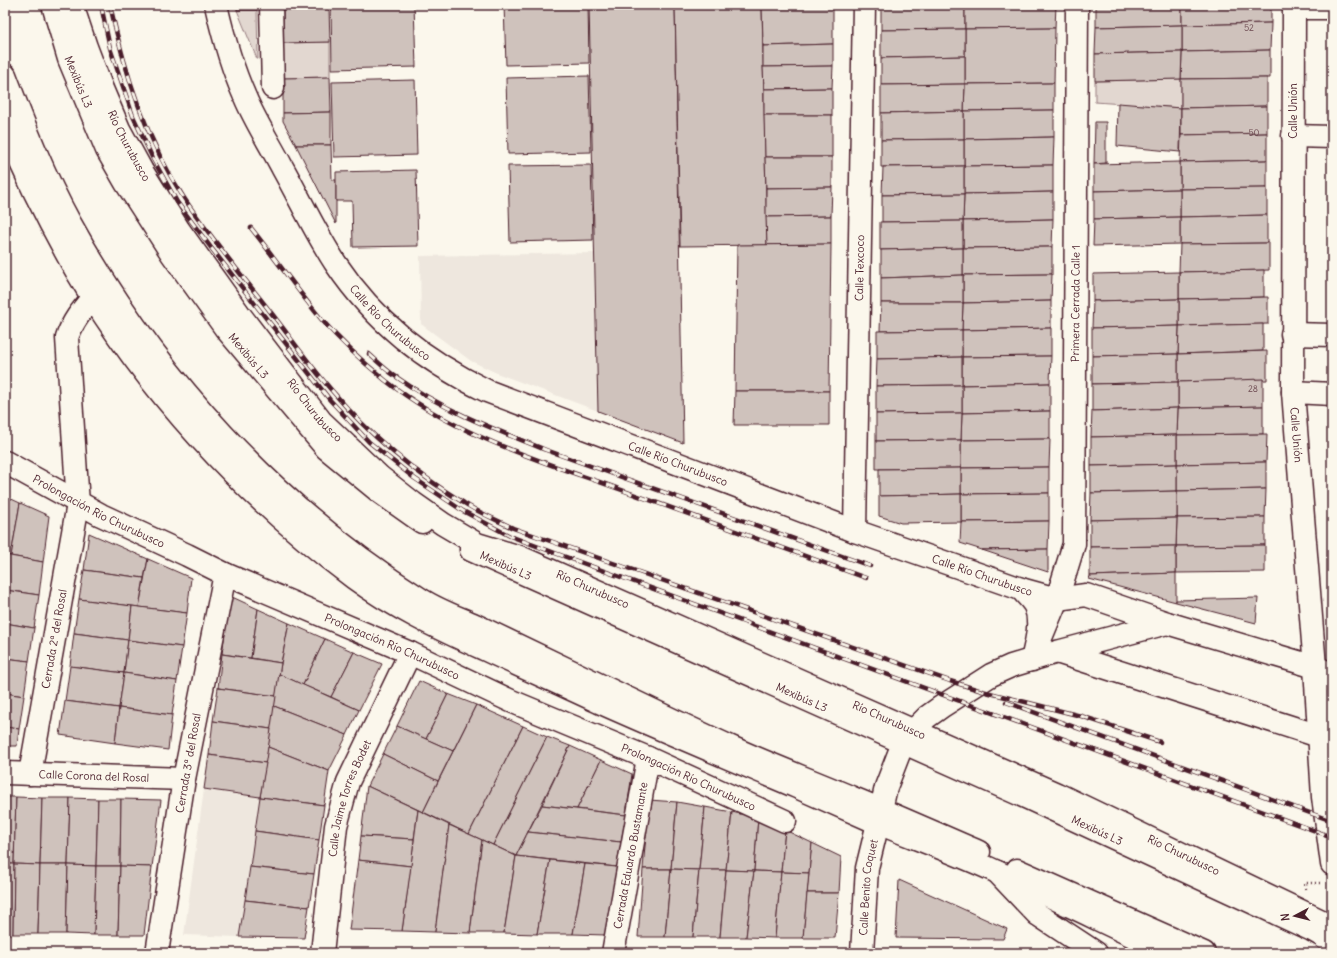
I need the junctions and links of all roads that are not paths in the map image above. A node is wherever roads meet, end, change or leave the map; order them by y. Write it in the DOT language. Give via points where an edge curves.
graph roads {
  1 [pos="53,5"];
  2 [pos="72,5"];
  3 [pos="216,5"];
  4 [pos="271,5"];
  5 [pos="864,5"];
  6 [pos="1077,5"];
  7 [pos="1294,6"];
  8 [pos="1332,8"];
  9 [pos="5,75"];
  10 [pos="273,88"];
  11 [pos="5,126"];
  12 [pos="1293,136"];
  13 [pos="1332,137"];
  14 [pos="93,297"];
  15 [pos="1292,334"];
  16 [pos="1332,335"];
  17 [pos="1293,392"];
  18 [pos="1332,394"];
  19 [pos="5,462"];
  20 [pos="78,504"];
  21 [pos="855,531"];
  22 [pos="225,574"];
  23 [pos="1021,589"];
  24 [pos="1057,599"];
  25 [pos="1167,623"];
  26 [pos="1057,652"];
  27 [pos="410,653"];
  28 [pos="1032,660"];
  29 [pos="1324,671"];
  30 [pos="1319,736"];
  31 [pos="908,737"];
  32 [pos="648,758"];
  33 [pos="1326,761"];
  34 [pos="5,773"];
  35 [pos="30,774"];
  36 [pos="184,779"];
  37 [pos="1328,799"];
  38 [pos="880,816"];
  39 [pos="784,821"];
  40 [pos="1332,863"];
  41 [pos="996,871"];
  42 [pos="1332,926"];
  43 [pos="1332,943"];
  44 [pos="157,953"];
  45 [pos="322,953"];
  46 [pos="613,953"];
  47 [pos="862,953"];
  48 [pos="1096,953"];
  49 [pos="1169,953"];
  50 [pos="1204,953"];
  1 -- 31 [label="street, Mexibús L3" via="79,85 107,150 126,183 172,254 226,329 326,448 410,514 472,550"];
  2 -- 31 [label="street, Río Churubusco" via="119,129 178,230 321,420 380,477 443,524 478,544 520,557"];
  3 -- 21 [label="street, Calle Río Churubusco" via="231,61 245,98 321,239 358,293 392,330 438,364 487,391"];
  4 -- 10 [label="street"];
  5 -- 21 [label="street, Calle Texcoco"];
  6 -- 24 [label="street, Primera Cerrada Calle 1" via="1074,544"];
  7 -- 8 [label="street"];
  7 -- 12 [label="street, Calle Unión"];
  9 -- 38 [label="street" via="44,171 69,221 127,316 200,410 283,495 328,533 425,602"];
  11 -- 14 [label="street" via="49,223"];
  12 -- 13 [label="street"];
  12 -- 15 [label="street, Calle Unión"];
  14 -- 20 [label="street, Cerrada 2ª del Rosal" via="71,326 67,338"];
  14 -- 38 [label="street" via="146,374 223,463 265,504 356,580 433,626 639,720"];
  15 -- 16 [label="street"];
  15 -- 17 [label="street, Calle Unión"];
  17 -- 18 [label="street"];
  17 -- 29 [label="street, Calle Unión"];
  19 -- 20 [label="street, Prolongación Río Churubusco"];
  20 -- 22 [label="street, Prolongación Río Churubusco"];
  20 -- 35 [label="street, Cerrada 2ª del Rosal"];
  21 -- 23 [label="street, Calle Río Churubusco"];
  22 -- 27 [label="street, Prolongación Río Churubusco"];
  22 -- 36 [label="street, Cerrada 3ª del Rosal"];
  23 -- 24 [label="street, Calle Río Churubusco"];
  23 -- 28 [label="street" via="1035,607 1037,619 1037,638"];
  24 -- 25 [label="street, Calle Río Churubusco" via="1086,595"];
  24 -- 28 [label="street, Primera Cerrada Calle 1"];
  25 -- 26 [label="street"];
  25 -- 29 [label="street, Calle Río Churubusco"];
  26 -- 28 [label="street"];
  26 -- 30 [label="street"];
  27 -- 32 [label="street, Prolongación Río Churubusco" via="511,702"];
  27 -- 45 [label="street, Calle Jaime Torres Bodet" via="348,782 336,826"];
  28 -- 31 [label="street" via="992,675 927,717"];
  29 -- 30 [label="street, Calle Unión"];
  30 -- 33 [label="street, Calle Unión"];
  31 -- 38 [label="street, Calle Benito Coquet" via="886,787"];
  31 -- 42 [label="street, Río Churubusco" via="1064,798"];
  31 -- 43 [label="street, Mexibús L3" via="1030,799 1298,924"];
  32 -- 39 [label="street, Prolongación Río Churubusco"];
  32 -- 46 [label="street, Cerrada Eduardo Bustamante"];
  33 -- 37 [label="street, Calle Unión"];
  34 -- 35 [label="street, Calle Corona del Rosal"];
  35 -- 36 [label="street, Calle Corona del Rosal"];
  36 -- 44 [label="street, Cerrada 3ª del Rosal"];
  37 -- 40 [label="street, Calle Unión"];
  38 -- 41 [label="street"];
  38 -- 47 [label="street, Calle Benito Coquet" via="867,868"];
  38 -- 50 [label="street"];
  41 -- 48 [label="street" via="1037,914"];
  41 -- 49 [label="street"];
}
